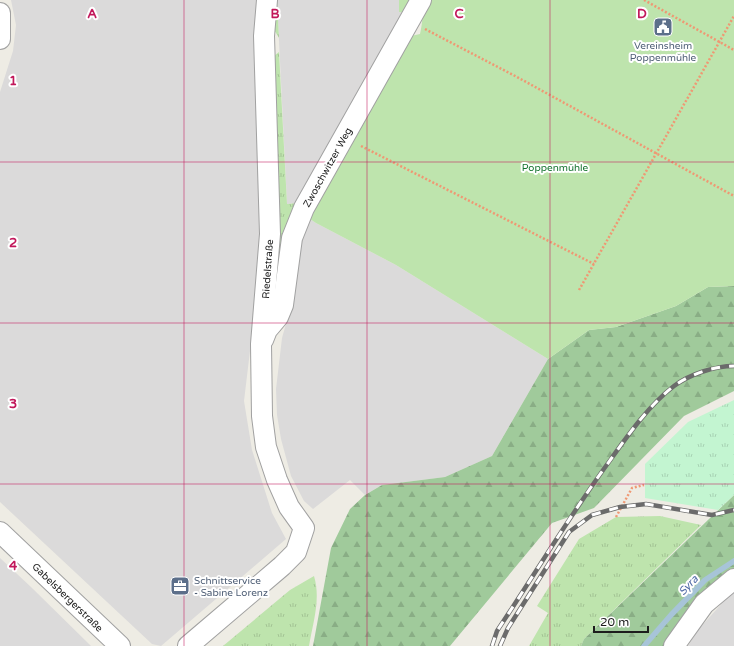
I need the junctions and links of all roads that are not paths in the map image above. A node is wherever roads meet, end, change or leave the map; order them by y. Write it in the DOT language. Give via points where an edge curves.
graph roads {
  1 [pos="267,0"];
  2 [pos="421,0"];
  3 [pos="0,13"];
  4 [pos="0,39"];
  5 [pos="261,344"];
  6 [pos="0,532"];
  7 [pos="734,579"];
  8 [pos="120,646"];
  9 [pos="188,646"];
  10 [pos="674,646"];
  1 -- 5 [label="street, Riedelstraße" via="264,36 270,234"];
  2 -- 5 [label="street, Zwoschwitzer Weg" via="304,208 292,238 283,305 278,318"];
  3 -- 4 [label="street"];
  5 -- 9 [label="street, Riedelstraße" via="262,416 266,448 289,507 304,528 296,552"];
  6 -- 8 [label="street, Gabelsbergerstraße"];
  7 -- 10 [label="street" via="704,604"];
}
